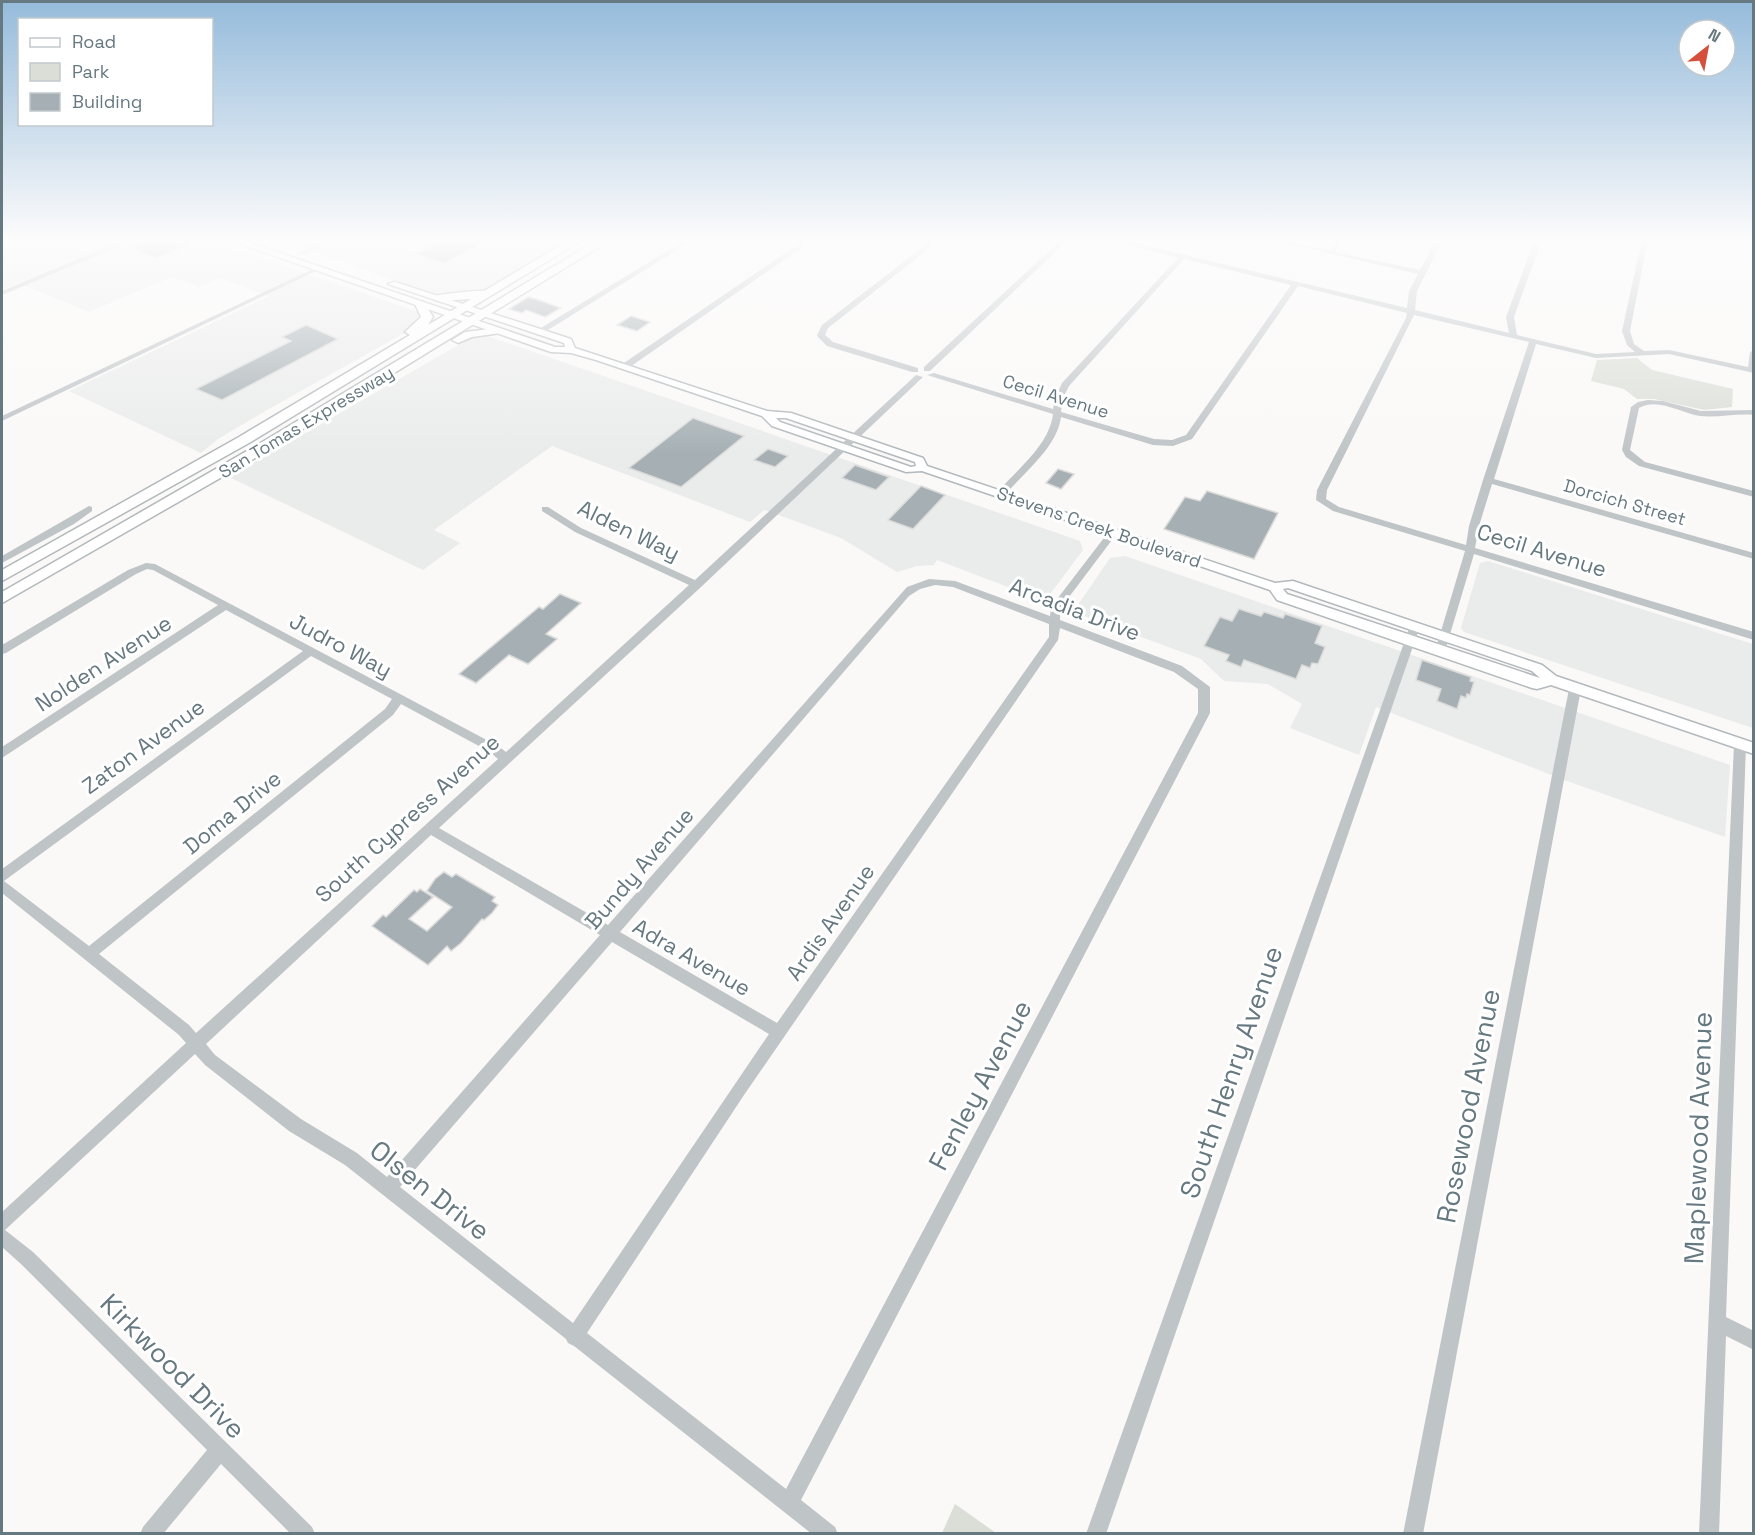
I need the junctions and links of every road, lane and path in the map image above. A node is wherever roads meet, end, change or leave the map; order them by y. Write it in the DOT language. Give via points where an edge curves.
graph roads {
  1 [pos="229,311"];
  2 [pos="424,311"];
  3 [pos="439,311"];
  4 [pos="460,311"];
  5 [pos="476,311"];
  6 [pos="492,311"];
  7 [pos="504,311"];
  8 [pos="574,311"];
  9 [pos="706,311"];
  10 [pos="846,311"];
  11 [pos="992,311"];
  12 [pos="1133,311"];
  13 [pos="1277,311"];
  14 [pos="1404,311"];
  15 [pos="1512,311"];
  16 [pos="1630,311"];
  17 [pos="1410,312"];
  18 [pos="486,314"];
  19 [pos="452,315"];
  20 [pos="502,319"];
  21 [pos="472,322"];
  22 [pos="497,331"];
  23 [pos="540,331"];
  24 [pos="1513,336"];
  25 [pos="1533,341"];
  26 [pos="572,350"];
  27 [pos="1754,352"];
  28 [pos="1642,353"];
  29 [pos="624,367"];
  30 [pos="1753,371"];
  31 [pos="929,372"];
  32 [pos="917,373"];
  33 [pos="383,376"];
  34 [pos="349,377"];
  35 [pos="1056,413"];
  36 [pos="1754,413"];
  37 [pos="766,414"];
  38 [pos="2,418"];
  39 [pos="855,437"];
  40 [pos="843,448"];
  41 [pos="923,468"];
  42 [pos="1488,480"];
  43 [pos="1001,494"];
  44 [pos="1754,494"];
  45 [pos="89,509"];
  46 [pos="545,509"];
  47 [pos="1113,532"];
  48 [pos="1470,549"];
  49 [pos="1754,556"];
  50 [pos="2,560"];
  51 [pos="2,576"];
  52 [pos="927,583"];
  53 [pos="697,585"];
  54 [pos="1274,587"];
  55 [pos="2,598"];
  56 [pos="226,606"];
  57 [pos="1054,622"];
  58 [pos="1414,626"];
  59 [pos="1754,636"];
  60 [pos="1445,637"];
  61 [pos="1409,641"];
  62 [pos="2,650"];
  63 [pos="310,651"];
  64 [pos="1440,651"];
  65 [pos="1551,680"];
  66 [pos="1204,687"];
  67 [pos="1575,688"];
  68 [pos="399,699"];
  69 [pos="1747,747"];
  70 [pos="2,753"];
  71 [pos="507,759"];
  72 [pos="429,828"];
  73 [pos="2,876"];
  74 [pos="2,886"];
  75 [pos="609,934"];
  76 [pos="88,955"];
  77 [pos="779,1032"];
  78 [pos="195,1042"];
  79 [pos="388,1189"];
  80 [pos="2,1223"];
  81 [pos="2,1237"];
  82 [pos="1717,1322"];
  83 [pos="574,1337"];
  84 [pos="1754,1341"];
  85 [pos="219,1451"];
  86 [pos="789,1503"];
  87 [pos="150,1533"];
  88 [pos="305,1533"];
  89 [pos="828,1533"];
  90 [pos="1096,1533"];
  91 [pos="1413,1533"];
  92 [pos="1709,1533"];
  1 -- 38 [label="street"];
  2 -- 34 [label="highway" via="422,325"];
  3 -- 19 [label="main road, Stevens Creek Boulevard"];
  4 -- 19 [label="highway, San Tomas Expressway"];
  5 -- 18 [label="main road, Stevens Creek Boulevard"];
  6 -- 18 [label="highway, San Tomas Expressway"];
  7 -- 20 [label="highway"];
  8 -- 23 [label="street"];
  9 -- 29 [label="street"];
  10 -- 32 [label="street" via="821,335 830,344"];
  11 -- 31 [label="street"];
  12 -- 35 [label="street" via="1065,385"];
  13 -- 35 [label="street, Cecil Avenue" via="1189,437 1173,443 1153,442"];
  14 -- 17 [label="street"];
  15 -- 24 [label="street"];
  16 -- 28 [label="street" via="1626,331 1632,345"];
  17 -- 24 [label="street"];
  17 -- 48 [label="street, Cecil Avenue" via="1322,490 1321,500 1336,509"];
  18 -- 20 [label="main road, Stevens Creek Boulevard"];
  18 -- 21 [label="highway, San Tomas Expressway"];
  19 -- 21 [label="main road, Stevens Creek Boulevard"];
  19 -- 34 [label="highway, San Tomas Expressway"];
  20 -- 23 [label="main road, Stevens Creek Boulevard"];
  21 -- 22 [label="main road, Stevens Creek Boulevard"];
  21 -- 33 [label="highway, San Tomas Expressway"];
  22 -- 26 [label="main road, Stevens Creek Boulevard" via="554,350"];
  22 -- 33 [label="highway" via="469,334"];
  23 -- 26 [label="main road, Stevens Creek Boulevard" via="568,341"];
  24 -- 25 [label="street"];
  25 -- 28 [label="street" via="1602,357"];
  25 -- 42 [label="street"];
  26 -- 29 [label="main road, Stevens Creek Boulevard"];
  27 -- 30 [label="street"];
  28 -- 30 [label="street" via="1680,354"];
  29 -- 37 [label="main road, Stevens Creek Boulevard"];
  31 -- 32 [label="street"];
  31 -- 35 [label="street, Cecil Avenue"];
  32 -- 39 [label="street, South Cypress Avenue"];
  33 -- 55 [label="highway, San Tomas Expressway"];
  34 -- 51 [label="highway, San Tomas Expressway"];
  35 -- 43 [label="street" via="1052,433"];
  36 -- 44 [label="street" via="1707,414 1642,403 1635,407 1626,450 1642,464"];
  37 -- 39 [label="main road, Stevens Creek Boulevard" via="787,415"];
  37 -- 40 [label="main road, Stevens Creek Boulevard" via="776,424"];
  39 -- 40 [label="street, South Cypress Avenue"];
  39 -- 41 [label="main road, Stevens Creek Boulevard" via="919,460"];
  40 -- 41 [label="main road, Stevens Creek Boulevard" via="910,470"];
  40 -- 53 [label="street, South Cypress Avenue"];
  41 -- 43 [label="main road, Stevens Creek Boulevard"];
  42 -- 48 [label="street"];
  42 -- 49 [label="street, Dorcich Street"];
  43 -- 47 [label="main road, Stevens Creek Boulevard"];
  45 -- 50 [label="street"];
  46 -- 53 [label="street, Alden Way" via="578,530"];
  47 -- 54 [label="main road, Stevens Creek Boulevard"];
  47 -- 57 [label="street, Ardis Avenue" via="1055,609"];
  48 -- 59 [label="street, Cecil Avenue"];
  48 -- 60 [label="street"];
  52 -- 57 [label="street, Arcadia Drive" via="955,584"];
  52 -- 75 [label="street, Bundy Avenue" via="905,594"];
  53 -- 71 [label="street, South Cypress Avenue"];
  54 -- 58 [label="main road, Stevens Creek Boulevard" via="1289,584"];
  54 -- 61 [label="main road, Stevens Creek Boulevard" via="1282,597"];
  56 -- 62 [label="street, Judro Way" via="155,567 146,566"];
  56 -- 63 [label="street, Judro Way"];
  56 -- 70 [label="street, Nolden Avenue"];
  57 -- 66 [label="street, Arcadia Drive" via="1178,669"];
  57 -- 77 [label="street, Ardis Avenue" via="1054,637"];
  58 -- 60 [label="main road, Stevens Creek Boulevard"];
  58 -- 61 [label="street, South Henry Avenue"];
  60 -- 64 [label="street"];
  60 -- 65 [label="main road, Stevens Creek Boulevard" via="1537,668"];
  61 -- 64 [label="main road, Stevens Creek Boulevard"];
  61 -- 90 [label="street, South Henry Avenue"];
  63 -- 68 [label="street, Judro Way"];
  63 -- 73 [label="street, Zaton Avenue"];
  64 -- 65 [label="main road, Stevens Creek Boulevard" via="1537,684"];
  65 -- 67 [label="main road, Stevens Creek Boulevard"];
  66 -- 86 [label="street, Fenley Avenue" via="1204,713"];
  67 -- 69 [label="main road, Stevens Creek Boulevard"];
  67 -- 91 [label="street, Rosewood Avenue"];
  68 -- 71 [label="street, Judro Way"];
  68 -- 76 [label="street, Doma Drive" via="389,712"];
  69 -- 82 [label="street, Maplewood Avenue"];
  71 -- 72 [label="street, South Cypress Avenue"];
  72 -- 75 [label="street, Adra Avenue"];
  72 -- 78 [label="street, South Cypress Avenue"];
  74 -- 76 [label="street, Olsen Drive"];
  75 -- 77 [label="street, Adra Avenue"];
  75 -- 79 [label="street, Bundy Avenue"];
  76 -- 78 [label="street, Olsen Drive"];
  77 -- 83 [label="street, Ardis Avenue"];
  78 -- 79 [label="street, Olsen Drive" via="210,1059 295,1125 351,1159"];
  78 -- 80 [label="street, South Cypress Avenue"];
  79 -- 83 [label="street, Olsen Drive"];
  81 -- 85 [label="street, Kirkwood Drive"];
  82 -- 84 [label="street"];
  82 -- 92 [label="street, Maplewood Avenue"];
  83 -- 86 [label="street, Olsen Drive"];
  85 -- 87 [label="street"];
  85 -- 88 [label="street, Kirkwood Drive"];
  86 -- 89 [label="street, Olsen Drive"];
}
